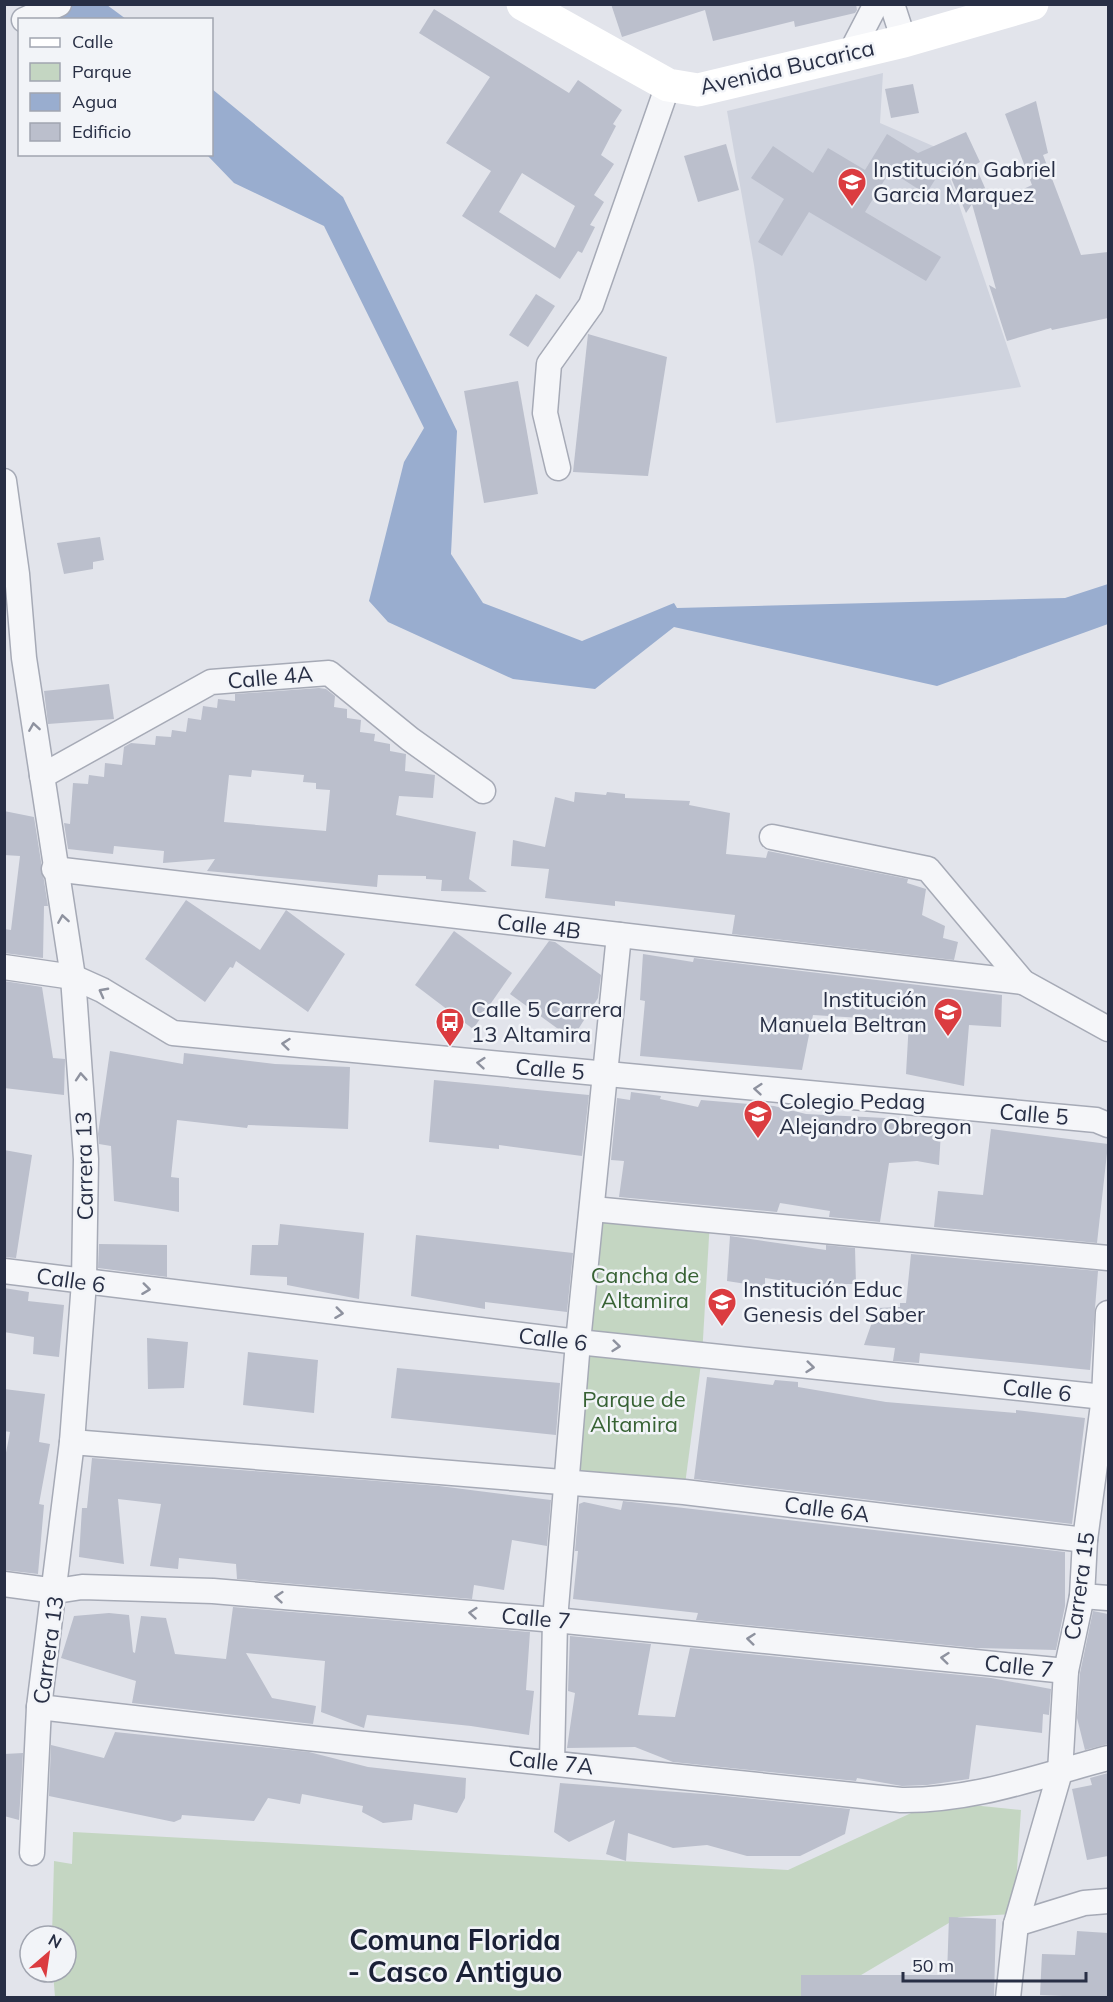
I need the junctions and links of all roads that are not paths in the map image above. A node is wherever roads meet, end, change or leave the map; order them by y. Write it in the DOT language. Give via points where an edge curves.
graph roads {
  1 [pos="59,4"];
  2 [pos="523,4"];
  3 [pos="876,4"];
  4 [pos="892,4"];
  5 [pos="1032,4"];
  6 [pos="29,18"];
  7 [pos="904,41"];
  8 [pos="850,54"];
  9 [pos="668,85"];
  10 [pos="558,468"];
  11 [pos="4,482"];
  12 [pos="14,657"];
  13 [pos="42,776"];
  14 [pos="483,791"];
  15 [pos="772,837"];
  16 [pos="54,869"];
  17 [pos="619,935"];
  18 [pos="4,968"];
  19 [pos="72,977"];
  20 [pos="1023,982"];
  21 [pos="1108,1029"];
  22 [pos="606,1074"];
  23 [pos="1108,1125"];
  24 [pos="593,1209"];
  25 [pos="1108,1258"];
  26 [pos="4,1271"];
  27 [pos="84,1282"];
  28 [pos="1108,1313"];
  29 [pos="578,1342"];
  30 [pos="1104,1397"];
  31 [pos="72,1442"];
  32 [pos="1103,1447"];
  33 [pos="567,1481"];
  34 [pos="1085,1540"];
  35 [pos="4,1584"];
  36 [pos="56,1591"];
  37 [pos="1083,1596"];
  38 [pos="1108,1598"];
  39 [pos="555,1620"];
  40 [pos="1066,1671"];
  41 [pos="39,1707"];
  42 [pos="1108,1758"];
  43 [pos="552,1762"];
  44 [pos="1060,1772"];
  45 [pos="32,1853"];
  46 [pos="1108,1901"];
  47 [pos="1016,1924"];
  48 [pos="1008,1998"];
  1 -- 6 [label="street"];
  2 -- 9 [label="main road, Avenida Bucarica"];
  3 -- 8 [label="street"];
  4 -- 7 [label="street"];
  5 -- 7 [label="main road, Avenida Bucarica"];
  7 -- 8 [label="main road, Avenida Bucarica"];
  8 -- 9 [label="main road, Avenida Bucarica" via="698,90"];
  9 -- 10 [label="street" via="591,305 549,364 545,413"];
  11 -- 12 [label="street, Carrera 13" via="17,574"];
  13 -- 12 [label="street, Carrera 13, one-way"];
  13 -- 14 [label="street, Calle 4A" via="211,682 328,673"];
  13 -- 16 [label="street, Carrera 13"];
  15 -- 20 [label="street" via="928,870"];
  16 -- 17 [label="street, Calle 4B"];
  19 -- 16 [label="street, Carrera 13, one-way"];
  17 -- 20 [label="street, Calle 4B"];
  17 -- 22 [label="street"];
  18 -- 19 [label="street, Calle 5"];
  22 -- 19 [label="street, Calle 5, one-way" via="173,1033 102,990"];
  27 -- 19 [label="street, Carrera 13, one-way" via="86,1159"];
  20 -- 21 [label="street"];
  23 -- 22 [label="street, Calle 5, one-way" via="1096,1120"];
  22 -- 24 [label="street"];
  24 -- 25 [label="street"];
  24 -- 29 [label="street"];
  26 -- 27 [label="street, Calle 6"];
  27 -- 29 [label="street, Calle 6, one-way"];
  27 -- 31 [label="street, Carrera 13"];
  28 -- 30 [label="street, Carrera 15"];
  29 -- 30 [label="street, Calle 6, one-way"];
  29 -- 33 [label="street"];
  30 -- 32 [label="street, Carrera 15"];
  31 -- 33 [label="street"];
  31 -- 36 [label="street, Carrera 13"];
  32 -- 34 [label="street, Carrera 15"];
  33 -- 34 [label="street, Calle 6A"];
  33 -- 39 [label="street"];
  34 -- 37 [label="street, Carrera 15"];
  35 -- 36 [label="street, Calle 7"];
  39 -- 36 [label="street, Calle 7, one-way" via="213,1591 92,1587"];
  36 -- 41 [label="street, Carrera 13"];
  37 -- 38 [label="street"];
  37 -- 40 [label="street, Carrera 15"];
  40 -- 39 [label="street, Calle 7, one-way"];
  39 -- 43 [label="street"];
  40 -- 44 [label="street, Carrera 15"];
  41 -- 43 [label="street, Calle 7A"];
  41 -- 45 [label="street, Carrera 13"];
  42 -- 44 [label="street"];
  43 -- 44 [label="street, Calle 7A" via="902,1800 971,1795"];
  44 -- 47 [label="street, Carrera 15"];
  46 -- 47 [label="street" via="1084,1903"];
  47 -- 48 [label="street, Carrera 15"];
}
